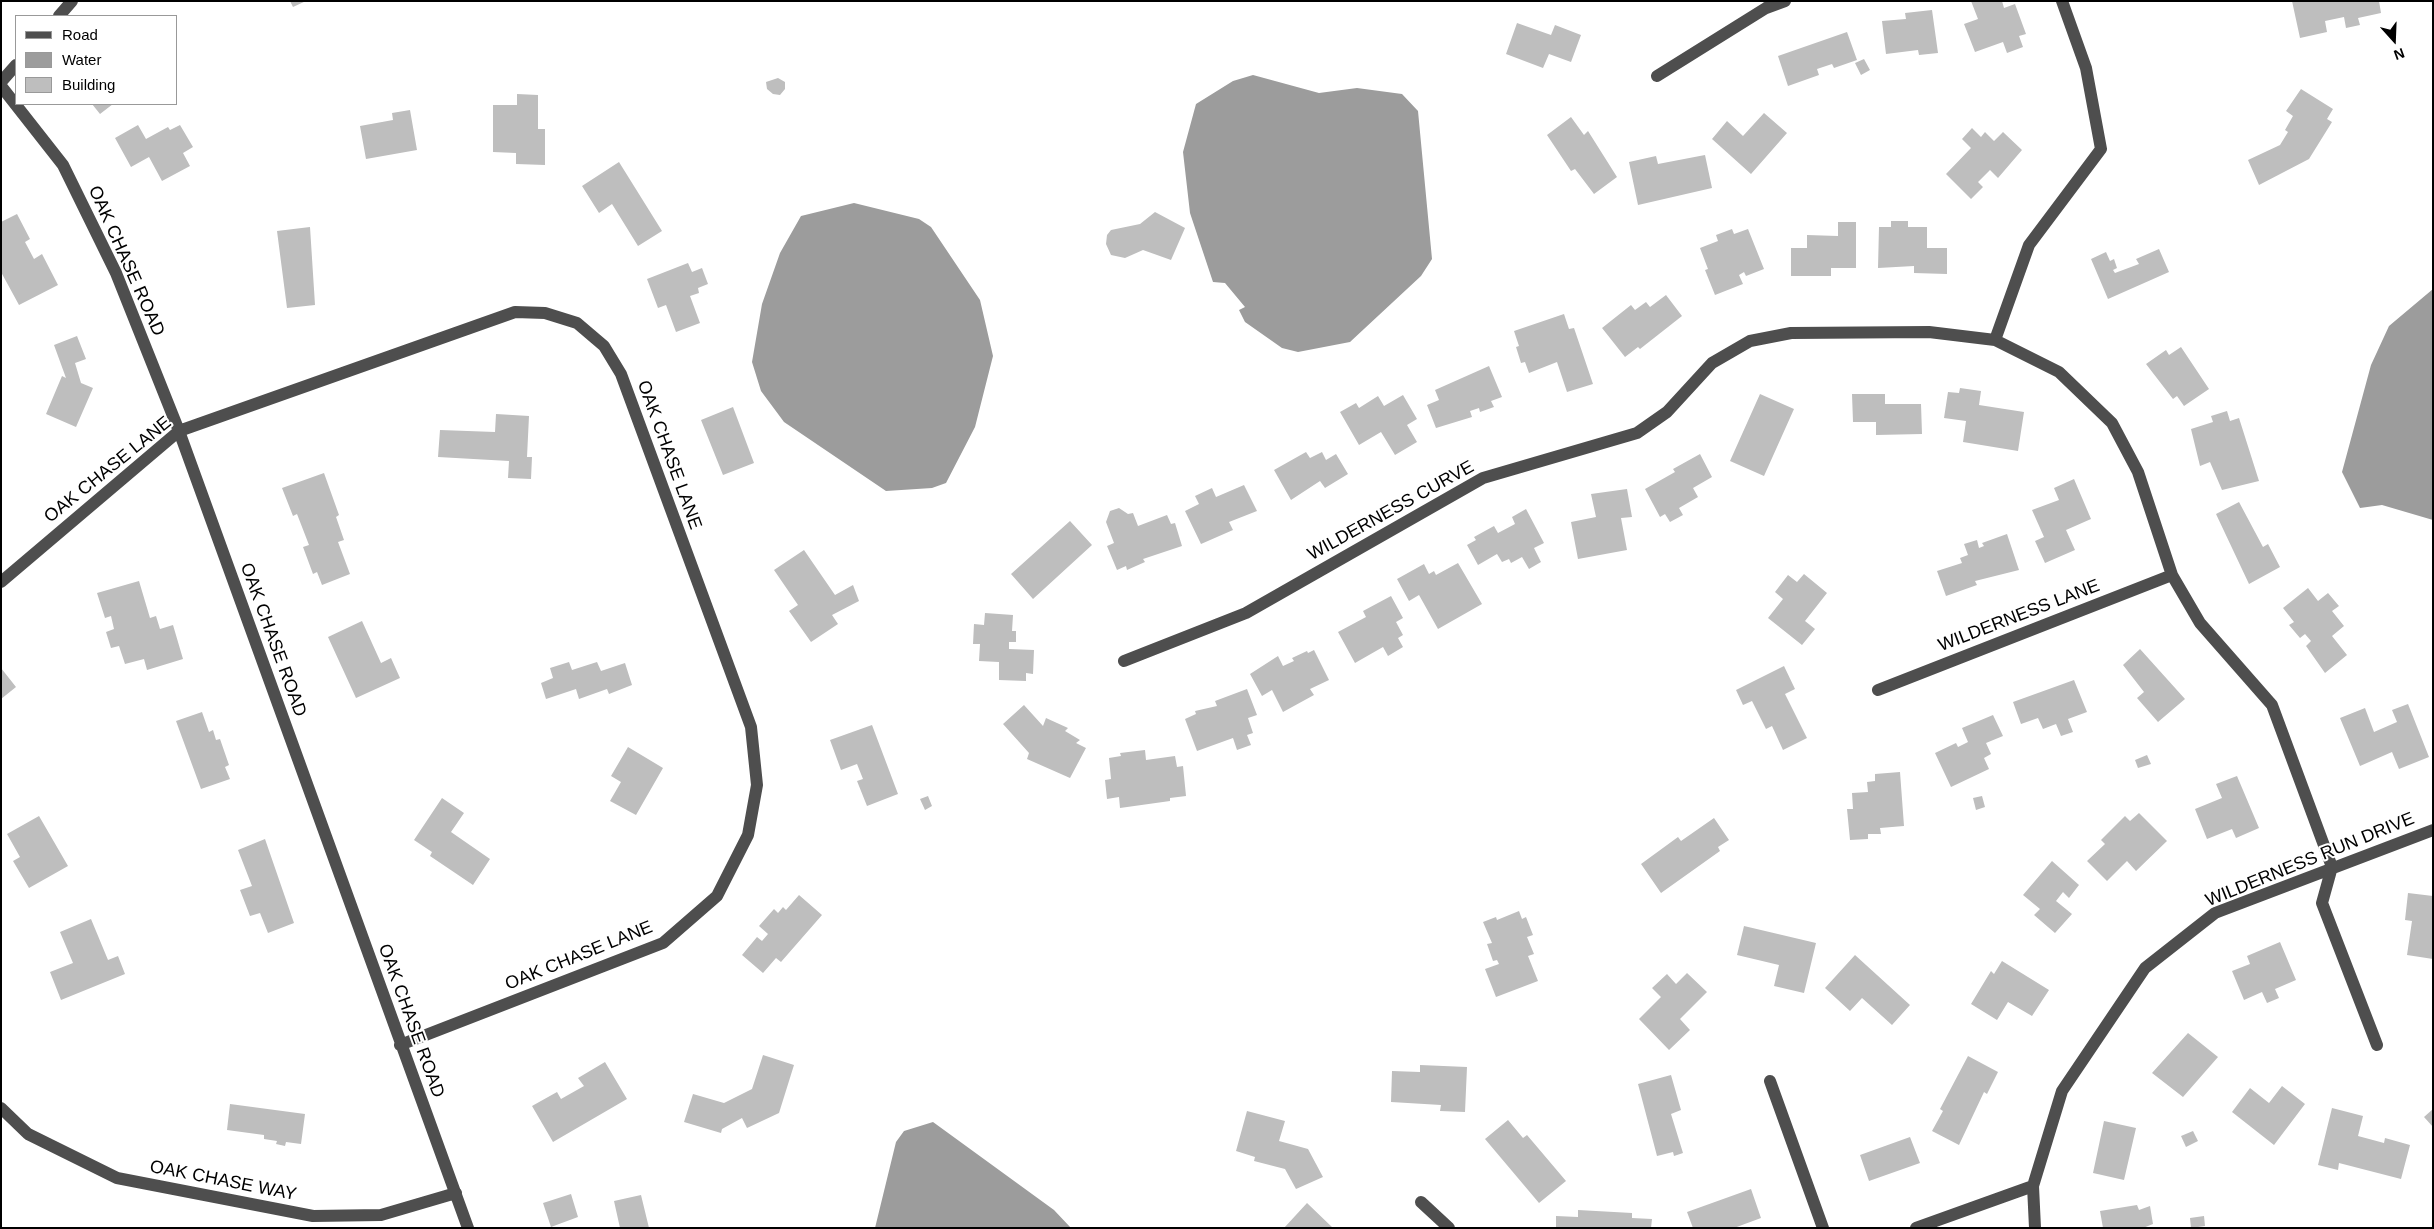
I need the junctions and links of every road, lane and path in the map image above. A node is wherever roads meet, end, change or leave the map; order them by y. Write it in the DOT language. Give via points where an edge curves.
graph roads {
  1 [pos="72,1"];
  2 [pos="1785,1"];
  3 [pos="2062,1"];
  4 [pos="60,15"];
  5 [pos="15,66"];
  6 [pos="1657,76"];
  7 [pos="1,84"];
  8 [pos="15,102"];
  9 [pos="17,105"];
  10 [pos="1995,340"];
  11 [pos="179,431"];
  12 [pos="2172,575"];
  13 [pos="1,582"];
  14 [pos="1124,661"];
  15 [pos="1878,690"];
  16 [pos="2433,830"];
  17 [pos="2332,867"];
  18 [pos="400,1045"];
  19 [pos="2377,1045"];
  20 [pos="1770,1081"];
  21 [pos="1,1108"];
  22 [pos="2033,1186"];
  23 [pos="456,1193"];
  24 [pos="1421,1202"];
  25 [pos="468,1228"];
  26 [pos="1449,1228"];
  27 [pos="1823,1228"];
  28 [pos="1916,1228"];
  29 [pos="2035,1228"];
  1 -- 4 [label="street"];
  2 -- 6 [label="street" via="1766,8"];
  3 -- 10 [label="street" via="2086,68 2101,149 2029,245"];
  5 -- 7 [label="street"];
  7 -- 8 [label="street, OAK CHASE ROAD"];
  9 -- 11 [label="street, OAK CHASE ROAD" via="63,165 116,272"];
  10 -- 12 [label="street, WILDERNESS CURVE" via="2059,372 2112,423 2138,472"];
  10 -- 14 [label="street, WILDERNESS CURVE" via="1919,332 1790,333 1750,341 1712,363 1667,412 1637,433 1483,478 1246,613"];
  11 -- 13 [label="street, OAK CHASE LANE"];
  11 -- 18 [label="street, OAK CHASE ROAD"];
  11 -- 18 [label="street, OAK CHASE LANE" via="514,312 545,313 577,323 604,346 621,374 751,727 757,785 748,835 717,896 663,943"];
  12 -- 15 [label="street, WILDERNESS LANE"];
  12 -- 17 [label="street, WILDERNESS CURVE" via="2200,623 2272,705"];
  16 -- 17 [label="street, WILDERNESS RUN DRIVE"];
  17 -- 19 [label="street" via="2322,903"];
  17 -- 22 [label="street, WILDERNESS RUN DRIVE" via="2215,913 2145,968 2062,1091"];
  18 -- 23 [label="street, OAK CHASE ROAD"];
  20 -- 27 [label="street"];
  21 -- 23 [label="street, OAK CHASE WAY" via="28,1134 116,1178 312,1216 382,1215"];
  22 -- 28 [label="street"];
  22 -- 29 [label="street, WILDERNESS RUN DRIVE"];
  23 -- 25 [label="street, OAK CHASE ROAD"];
  24 -- 26 [label="street"];
}
